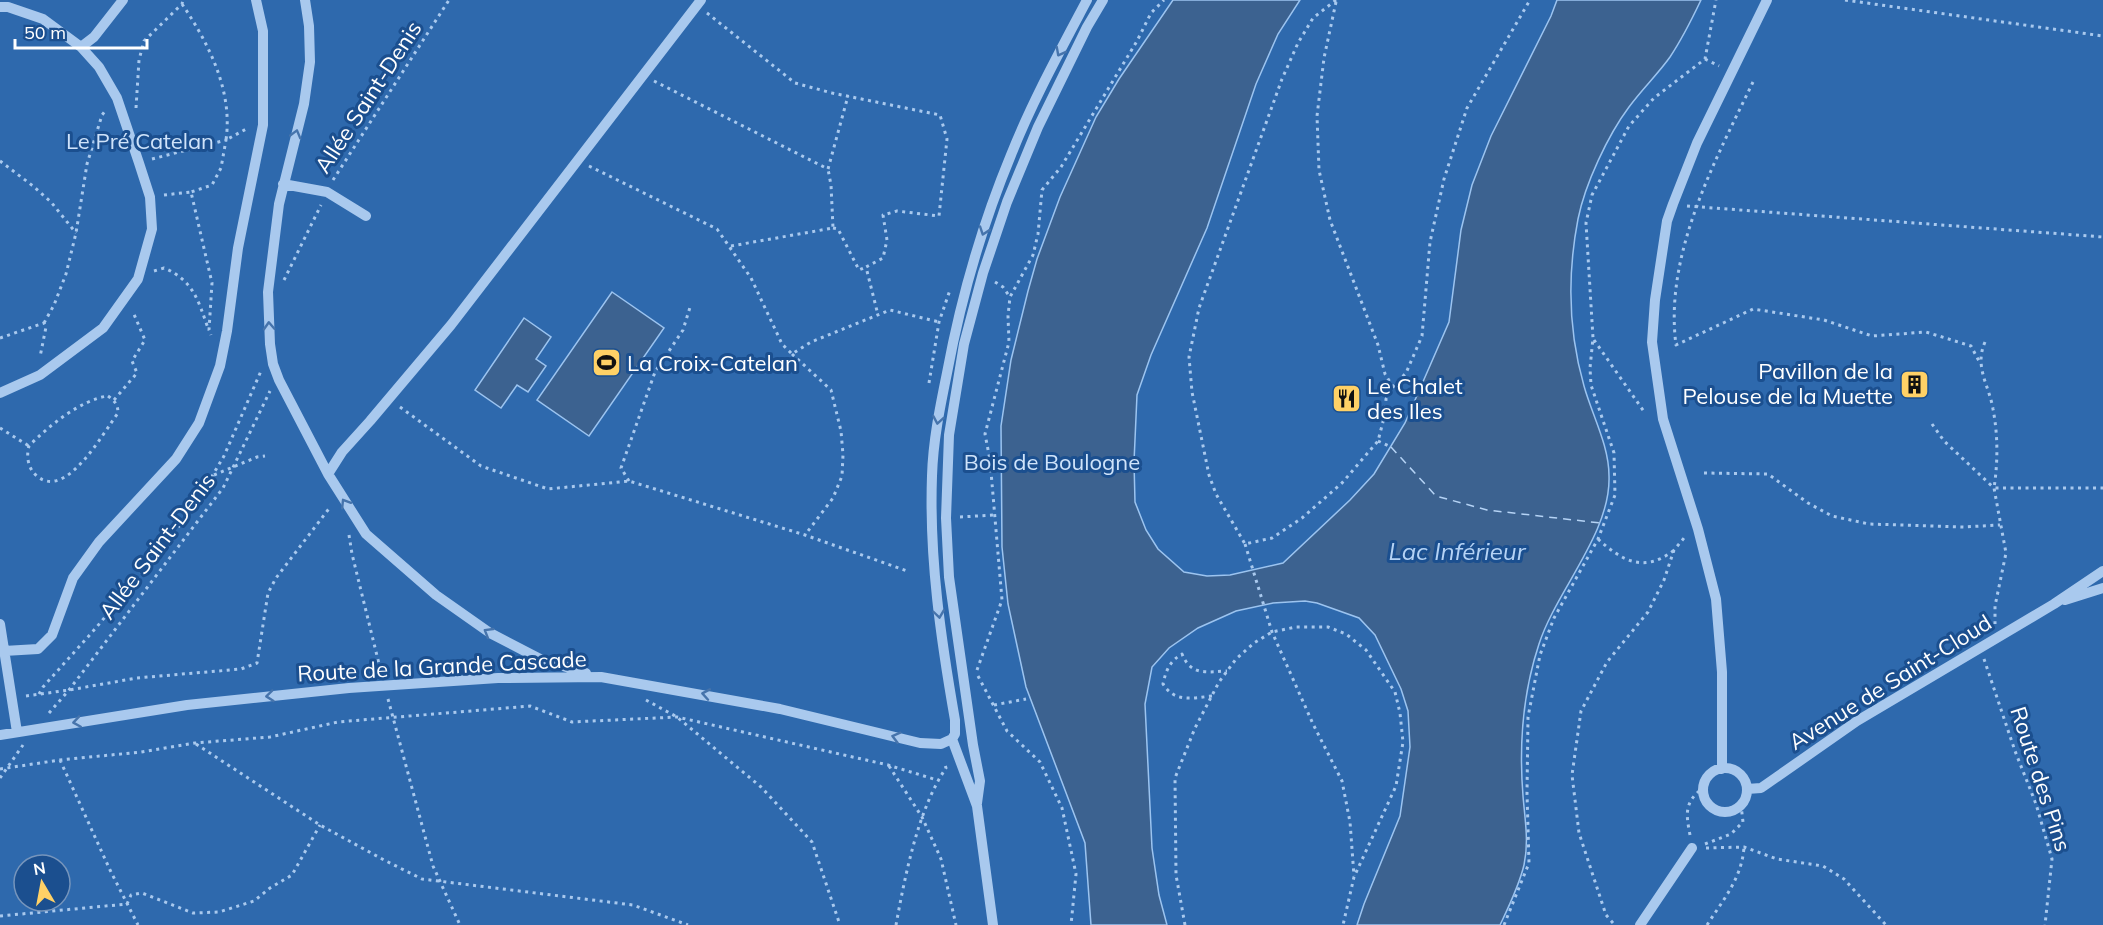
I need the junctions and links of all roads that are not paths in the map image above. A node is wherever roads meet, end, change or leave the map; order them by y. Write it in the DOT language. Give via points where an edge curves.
graph roads {
  1 [pos="123,0"];
  2 [pos="256,0"];
  3 [pos="304,0"];
  4 [pos="1087,0"];
  5 [pos="1103,0"];
  6 [pos="1767,0"];
  7 [pos="699,3"];
  8 [pos="0,7"];
  9 [pos="81,46"];
  10 [pos="283,184"];
  11 [pos="366,216"];
  12 [pos="0,393"];
  13 [pos="328,474"];
  14 [pos="2103,571"];
  15 [pos="2103,588"];
  16 [pos="2054,604"];
  17 [pos="0,624"];
  18 [pos="4,651"];
  19 [pos="601,677"];
  20 [pos="17,732"];
  21 [pos="0,735"];
  22 [pos="952,739"];
  23 [pos="1722,769"];
  24 [pos="1747,789"];
  25 [pos="977,806"];
  26 [pos="1692,848"];
  27 [pos="993,925"];
  28 [pos="1640,925"];
  1 -- 9 [label="street" via="94,37"];
  2 -- 18 [label="street" via="263,31 262,120 238,248 226,340 199,423 176,459 99,542 73,578 51,635 38,649"];
  10 -- 3 [label="street, one-way" via="304,104 310,62"];
  4 -- 22 [label="street, one-way" via="1047,75 992,205 958,316 936,426 931,520 937,600 955,720"];
  5 -- 25 [label="street" via="1038,127 1007,202 964,344 949,435 949,577 980,781"];
  6 -- 23 [label="street" via="1697,143 1673,204 1655,300 1652,342 1664,419 1716,599 1722,672"];
  7 -- 13 [label="street" via="451,325 342,452"];
  8 -- 9 [label="street" via="43,19"];
  9 -- 12 [label="street" via="117,98 150,197 152,229 138,279 103,328 40,375"];
  10 -- 11 [label="street" via="327,192"];
  13 -- 10 [label="street, one-way" via="273,364 268,292"];
  19 -- 13 [label="street, one-way" via="518,649 436,596 366,534"];
  14 -- 16 [label="street, Avenue de Saint-Cloud"];
  15 -- 16 [label="street, Avenue de Saint-Cloud"];
  16 -- 24 [label="street, Avenue de Saint-Cloud" via="1857,721 1761,788"];
  17 -- 18 [label="street"];
  18 -- 20 [label="street"];
  19 -- 20 [label="street, Route de la Grande Cascade, one-way" via="498,678 385,686 188,705"];
  22 -- 19 [label="street, Route de la Grande Cascade, one-way" via="942,744 920,743 780,709"];
  20 -- 21 [label="street, Route de la Grande Cascade"];
  22 -- 25 [label="street"];
  23 -- 24 [label="street" via="1737,772"];
  23 -- 24 [label="street" via="1709,775 1703,788 1711,807 1732,810 1741,805"];
  25 -- 27 [label="street"];
  26 -- 28 [label="street"];
}
